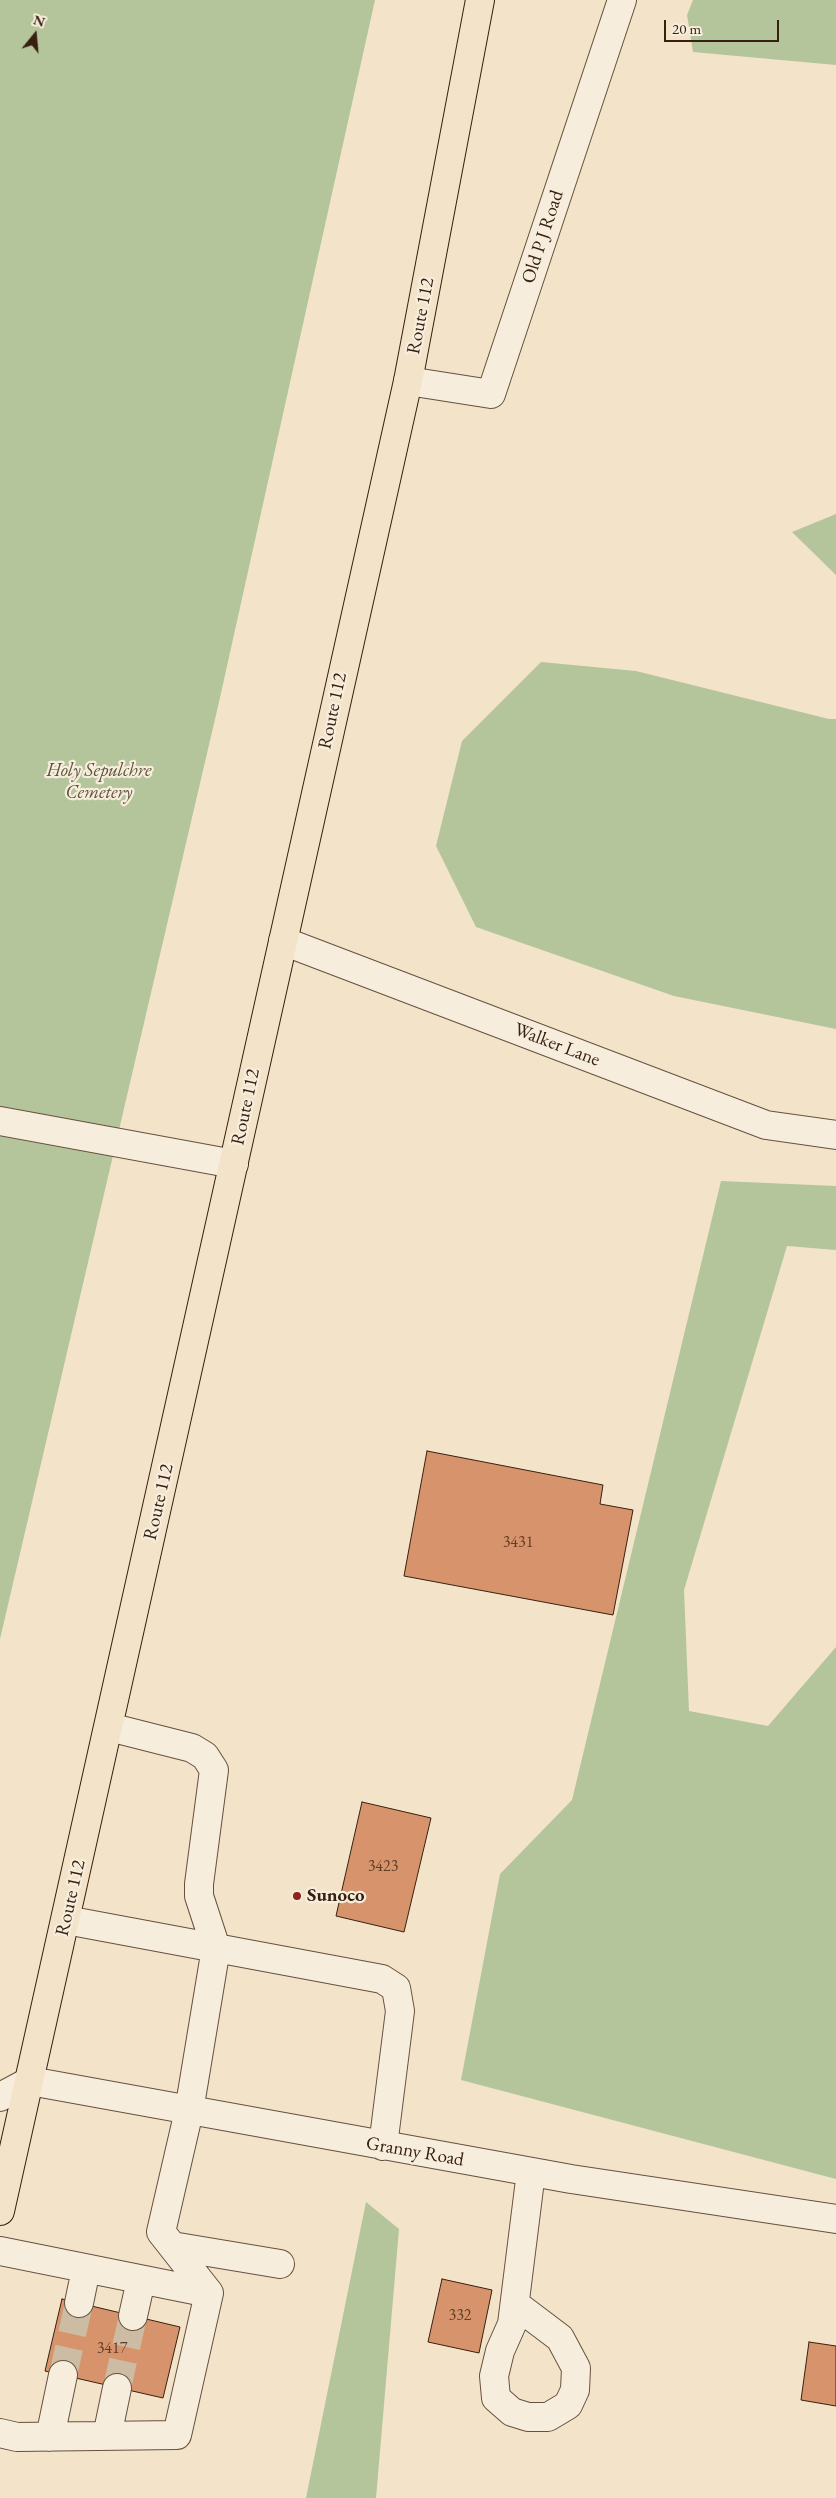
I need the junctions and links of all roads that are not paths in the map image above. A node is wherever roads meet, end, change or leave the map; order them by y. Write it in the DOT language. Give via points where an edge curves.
graph roads {
  1 [pos="480,0"];
  2 [pos="622,0"];
  3 [pos="408,381"];
  4 [pos="283,941"];
  5 [pos="0,1121"];
  6 [pos="836,1135"];
  7 [pos="234,1164"];
  8 [pos="109,1727"];
  9 [pos="66,1920"];
  10 [pos="216,1948"];
  11 [pos="30,2081"];
  12 [pos="0,2097"];
  13 [pos="189,2111"];
  14 [pos="383,2146"];
  15 [pos="531,2172"];
  16 [pos="0,2211"];
  17 [pos="836,2219"];
  18 [pos="172,2246"];
  19 [pos="0,2251"];
  20 [pos="280,2264"];
  21 [pos="86,2269"];
  22 [pos="140,2280"];
  23 [pos="209,2293"];
  24 [pos="79,2303"];
  25 [pos="515,2304"];
  26 [pos="133,2316"];
  27 [pos="63,2375"];
  28 [pos="117,2388"];
  29 [pos="0,2433"];
  30 [pos="107,2436"];
  31 [pos="50,2437"];
  1 -- 3 [label="main road, Route 112"];
  2 -- 3 [label="street, Old P J Road" via="491,394"];
  3 -- 4 [label="main road, Route 112"];
  4 -- 6 [label="street, Walker Lane" via="766,1125"];
  4 -- 7 [label="main road, Route 112"];
  5 -- 7 [label="street"];
  7 -- 8 [label="main road, Route 112"];
  8 -- 9 [label="main road, Route 112"];
  8 -- 10 [label="street" via="192,1748 205,1756 214,1770 199,1884"];
  9 -- 10 [label="street"];
  9 -- 11 [label="main road, Route 112"];
  10 -- 13 [label="street"];
  10 -- 14 [label="street" via="382,1979 396,1988 400,2011"];
  11 -- 12 [label="street"];
  11 -- 13 [label="street, Granny Road"];
  11 -- 16 [label="main road, Route 112"];
  13 -- 14 [label="street, Granny Road"];
  13 -- 18 [label="street" via="161,2232"];
  14 -- 15 [label="street, Granny Road"];
  15 -- 17 [label="street, Granny Road"];
  15 -- 25 [label="street"];
  18 -- 20 [label="street"];
  18 -- 23 [label="street"];
  19 -- 21 [label="street"];
  21 -- 22 [label="street"];
  21 -- 24 [label="street"];
  22 -- 23 [label="street"];
  22 -- 26 [label="street"];
  23 -- 30 [label="street" via="177,2435"];
  27 -- 31 [label="street"];
  28 -- 30 [label="street"];
  29 -- 31 [label="street" via="17,2437"];
  30 -- 31 [label="street"];
}
